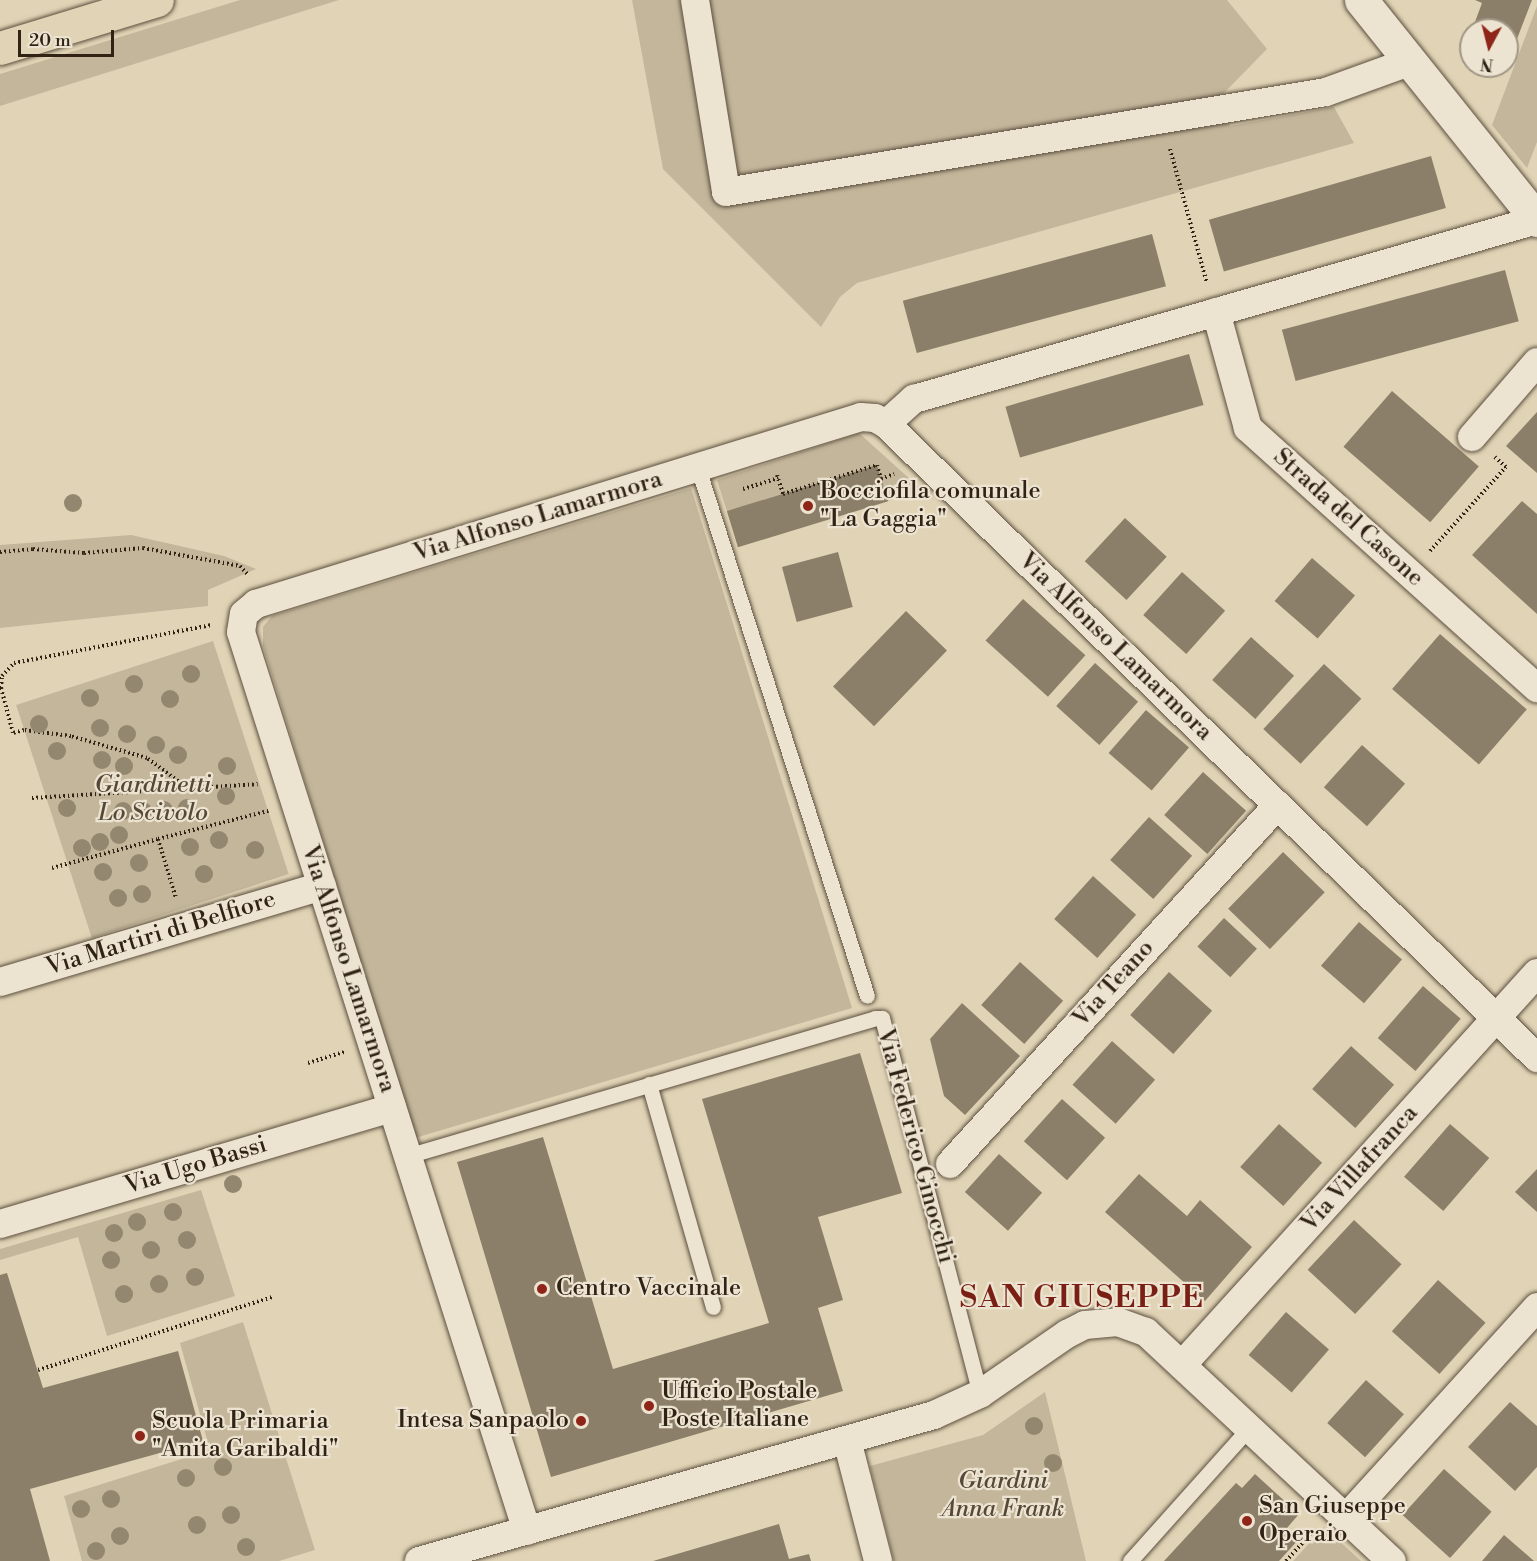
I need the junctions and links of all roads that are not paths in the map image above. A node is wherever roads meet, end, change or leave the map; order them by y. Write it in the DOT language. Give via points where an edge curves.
graph roads {
  1 [pos="157,0"];
  2 [pos="695,0"];
  3 [pos="1361,0"];
  4 [pos="0,48"];
  5 [pos="1409,62"];
  6 [pos="1537,220"];
  7 [pos="1216,312"];
  8 [pos="1537,362"];
  9 [pos="886,424"];
  10 [pos="1472,437"];
  11 [pos="698,468"];
  12 [pos="1537,688"];
  13 [pos="1278,805"];
  14 [pos="322,886"];
  15 [pos="1537,973"];
  16 [pos="0,982"];
  17 [pos="867,996"];
  18 [pos="1496,1018"];
  19 [pos="1537,1058"];
  20 [pos="649,1084"];
  21 [pos="392,1108"];
  22 [pos="408,1156"];
  23 [pos="950,1164"];
  24 [pos="0,1224"];
  25 [pos="713,1307"];
  26 [pos="1537,1307"];
  27 [pos="1182,1365"];
  28 [pos="980,1394"];
  29 [pos="1249,1428"];
  30 [pos="847,1440"];
  31 [pos="1333,1521"];
  32 [pos="527,1531"];
  33 [pos="419,1561"];
  34 [pos="878,1561"];
  35 [pos="1130,1561"];
  36 [pos="1392,1561"];
  1 -- 4 [label="highway"];
  2 -- 5 [label="street" via="726,192 1326,92"];
  3 -- 5 [label="street"];
  5 -- 6 [label="street"];
  6 -- 7 [label="street"];
  7 -- 9 [label="street" via="914,399"];
  7 -- 12 [label="street, Strada del Casone" via="1248,428"];
  8 -- 10 [label="street"];
  9 -- 11 [label="street, Via Alfonso Lamarmora" via="861,417"];
  9 -- 13 [label="street, Via Alfonso Lamarmora"];
  11 -- 14 [label="street, Via Alfonso Lamarmora" via="250,608 241,619 241,632"];
  11 -- 17 [label="lane"];
  13 -- 18 [label="street, Via Alfonso Lamarmora"];
  13 -- 23 [label="street, Via Teano"];
  14 -- 16 [label="street, Via Martiri di Belfiore"];
  14 -- 21 [label="street, Via Alfonso Lamarmora"];
  15 -- 18 [label="street, Via Villafranca"];
  18 -- 19 [label="street, Via Alfonso Lamarmora"];
  18 -- 27 [label="street, Via Villafranca"];
  20 -- 22 [label="lane, Via Federico Ginocchi"];
  20 -- 25 [label="lane"];
  20 -- 28 [label="lane, Via Federico Ginocchi" via="882,1018"];
  21 -- 22 [label="street, Via Alfonso Lamarmora"];
  21 -- 24 [label="street, Via Ugo Bassi"];
  22 -- 32 [label="street, Via Alfonso Lamarmora"];
  26 -- 31 [label="street"];
  27 -- 28 [label="street" via="1146,1332 1132,1325 1102,1322 1085,1325 1051,1343"];
  27 -- 29 [label="street"];
  28 -- 30 [label="street" via="934,1415"];
  29 -- 31 [label="street"];
  29 -- 35 [label="lane"];
  30 -- 32 [label="street"];
  30 -- 34 [label="street"];
  31 -- 36 [label="street"];
  32 -- 33 [label="street"];
}
